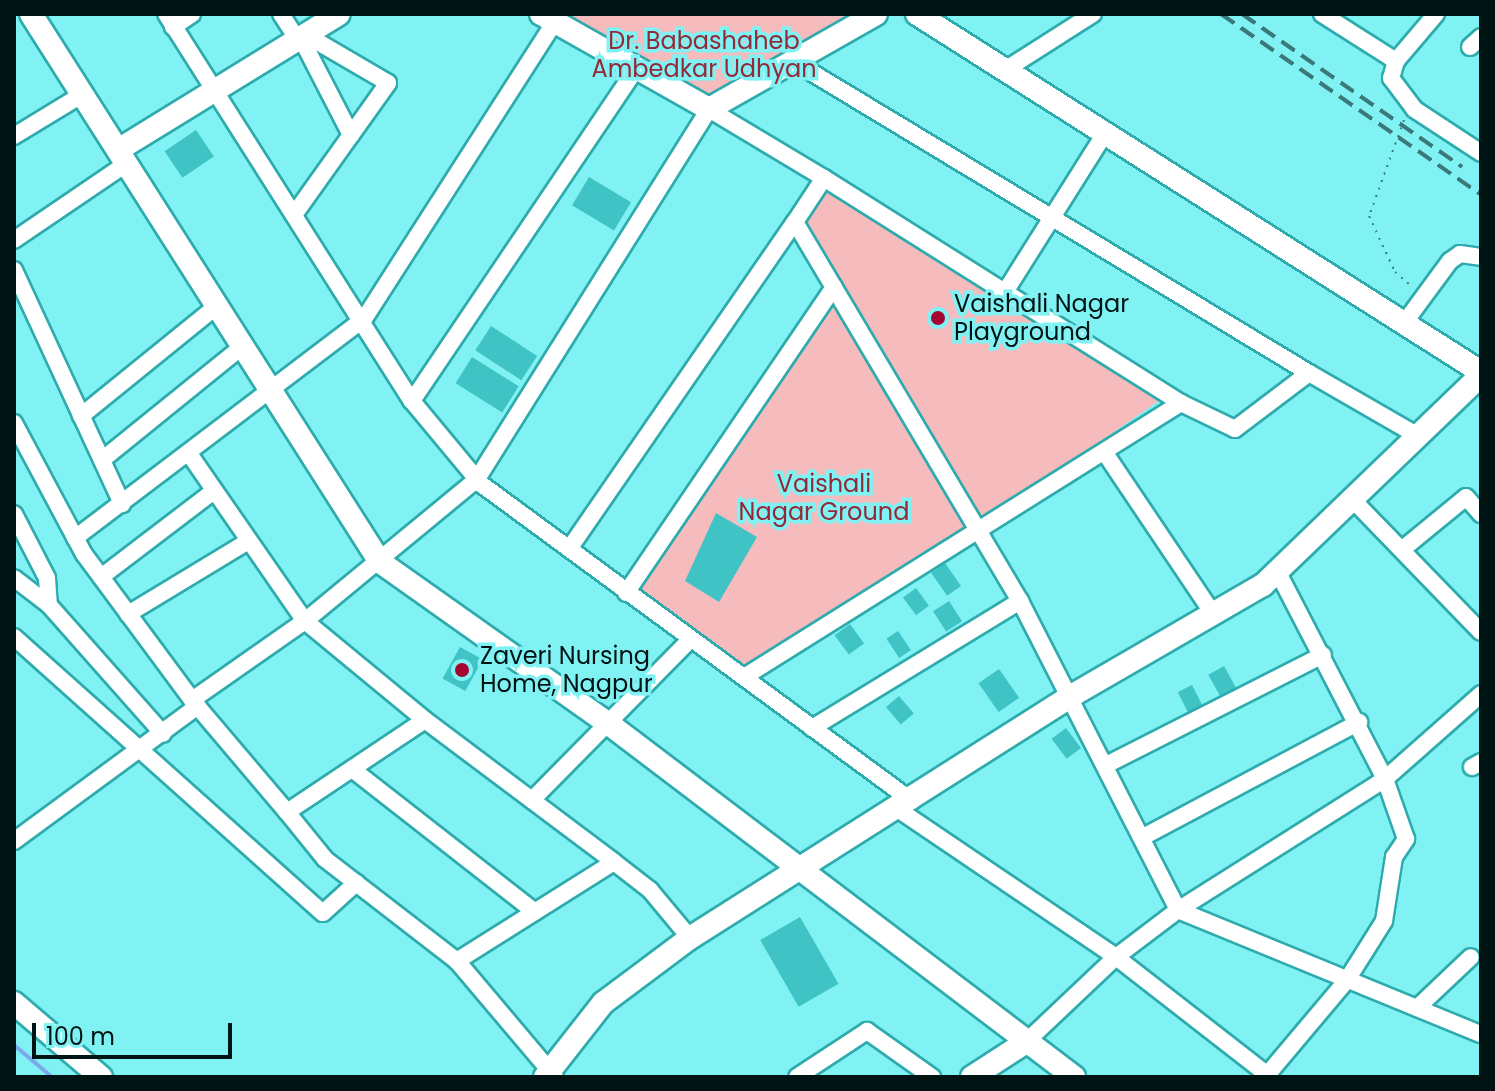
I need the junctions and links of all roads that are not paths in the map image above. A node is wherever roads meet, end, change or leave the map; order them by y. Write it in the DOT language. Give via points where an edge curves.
graph roads {
  1 [pos="31,14"];
  2 [pos="192,14"];
  3 [pos="281,14"];
  4 [pos="339,14"];
  5 [pos="876,14"];
  6 [pos="917,14"];
  7 [pos="1093,14"];
  8 [pos="1322,14"];
  9 [pos="1436,14"];
  10 [pos="548,18"];
  11 [pos="170,20"];
  12 [pos="302,38"];
  13 [pos="791,60"];
  14 [pos="1396,61"];
  15 [pos="637,68"];
  16 [pos="1005,70"];
  17 [pos="213,92"];
  18 [pos="83,94"];
  19 [pos="710,110"];
  20 [pos="1105,133"];
  21 [pos="351,135"];
  22 [pos="14,136"];
  23 [pos="1481,153"];
  24 [pos="122,157"];
  25 [pos="824,178"];
  26 [pos="296,212"];
  27 [pos="1051,217"];
  28 [pos="795,222"];
  29 [pos="14,240"];
  30 [pos="1481,257"];
  31 [pos="14,270"];
  32 [pos="834,287"];
  33 [pos="1005,292"];
  34 [pos="217,306"];
  35 [pos="364,319"];
  36 [pos="1405,322"];
  37 [pos="243,346"];
  38 [pos="1309,373"];
  39 [pos="1481,374"];
  40 [pos="273,393"];
  41 [pos="412,401"];
  42 [pos="1181,403"];
  43 [pos="81,416"];
  44 [pos="14,423"];
  45 [pos="1418,436"];
  46 [pos="1105,453"];
  47 [pos="190,455"];
  48 [pos="102,460"];
  49 [pos="477,479"];
  50 [pos="214,491"];
  51 [pos="1352,499"];
  52 [pos="122,504"];
  53 [pos="14,514"];
  54 [pos="1481,514"];
  55 [pos="980,534"];
  56 [pos="75,538"];
  57 [pos="247,542"];
  58 [pos="1404,548"];
  59 [pos="569,549"];
  60 [pos="380,562"];
  61 [pos="1277,571"];
  62 [pos="101,577"];
  63 [pos="14,578"];
  64 [pos="626,593"];
  65 [pos="1020,601"];
  66 [pos="49,605"];
  67 [pos="128,614"];
  68 [pos="1213,614"];
  69 [pos="305,621"];
  70 [pos="1481,632"];
  71 [pos="14,637"];
  72 [pos="691,639"];
  73 [pos="1323,655"];
  74 [pos="744,677"];
  75 [pos="1481,694"];
  76 [pos="1069,699"];
  77 [pos="195,703"];
  78 [pos="425,720"];
  79 [pos="1359,722"];
  80 [pos="609,724"];
  81 [pos="812,728"];
  82 [pos="163,734"];
  83 [pos="142,748"];
  84 [pos="1108,764"];
  85 [pos="352,769"];
  86 [pos="1385,779"];
  87 [pos="532,800"];
  88 [pos="905,806"];
  89 [pos="287,812"];
  90 [pos="1143,837"];
  91 [pos="14,841"];
  92 [pos="614,862"];
  93 [pos="793,871"];
  94 [pos="356,883"];
  95 [pos="1178,910"];
  96 [pos="535,912"];
  97 [pos="690,938"];
  98 [pos="1116,957"];
  99 [pos="1471,957"];
  100 [pos="457,961"];
  101 [pos="1347,980"];
  102 [pos="14,1003"];
  103 [pos="1417,1008"];
  104 [pos="1481,1034"];
  105 [pos="1026,1042"];
  106 [pos="550,1075"];
  107 [pos="1268,1076"];
  108 [pos="101,1077"];
  109 [pos="797,1077"];
  110 [pos="932,1077"];
  111 [pos="972,1077"];
  112 [pos="1074,1077"];
  1 -- 18 [label="street"];
  2 -- 11 [label="street"];
  3 -- 12 [label="street"];
  4 -- 12 [label="street"];
  5 -- 13 [label="street"];
  6 -- 16 [label="street"];
  7 -- 16 [label="street"];
  8 -- 14 [label="street"];
  9 -- 14 [label="street"];
  10 -- 15 [label="street"];
  10 -- 35 [label="street"];
  11 -- 17 [label="street"];
  12 -- 17 [label="street"];
  12 -- 21 [label="street"];
  12 -- 21 [label="street" via="388,83"];
  13 -- 19 [label="street"];
  13 -- 27 [label="street"];
  14 -- 23 [label="street" via="1391,78 1414,109"];
  15 -- 19 [label="street"];
  15 -- 41 [label="street"];
  16 -- 20 [label="street"];
  17 -- 24 [label="street"];
  17 -- 26 [label="street"];
  18 -- 22 [label="street"];
  18 -- 24 [label="street"];
  19 -- 25 [label="street"];
  19 -- 49 [label="street"];
  20 -- 27 [label="street"];
  20 -- 36 [label="street"];
  21 -- 26 [label="street"];
  24 -- 29 [label="street"];
  24 -- 34 [label="street"];
  25 -- 28 [label="street"];
  25 -- 33 [label="street"];
  26 -- 35 [label="street"];
  27 -- 33 [label="street"];
  27 -- 38 [label="street"];
  28 -- 32 [label="street"];
  28 -- 59 [label="street"];
  30 -- 36 [label="street" via="1460,254"];
  31 -- 43 [label="street"];
  32 -- 55 [label="street"];
  32 -- 64 [label="street"];
  33 -- 42 [label="street"];
  34 -- 37 [label="street"];
  34 -- 43 [label="street"];
  35 -- 40 [label="street"];
  35 -- 41 [label="street"];
  36 -- 39 [label="street"];
  37 -- 40 [label="street"];
  37 -- 48 [label="street"];
  38 -- 42 [label="street" via="1235,429"];
  38 -- 45 [label="street"];
  39 -- 45 [label="street"];
  40 -- 47 [label="street"];
  40 -- 60 [label="street"];
  41 -- 49 [label="street"];
  42 -- 46 [label="street"];
  43 -- 48 [label="street"];
  44 -- 56 [label="street"];
  45 -- 51 [label="street"];
  46 -- 55 [label="street"];
  46 -- 68 [label="street"];
  47 -- 50 [label="street"];
  47 -- 52 [label="street"];
  48 -- 52 [label="street"];
  49 -- 59 [label="street"];
  49 -- 60 [label="street"];
  50 -- 57 [label="street"];
  50 -- 62 [label="street"];
  51 -- 58 [label="street"];
  51 -- 61 [label="street"];
  52 -- 56 [label="street"];
  53 -- 66 [label="street" via="47,578"];
  54 -- 58 [label="street" via="1466,497"];
  55 -- 65 [label="street"];
  55 -- 74 [label="street"];
  56 -- 62 [label="street"];
  57 -- 67 [label="street"];
  57 -- 69 [label="street"];
  58 -- 70 [label="street"];
  59 -- 64 [label="street"];
  60 -- 69 [label="street"];
  60 -- 80 [label="street"];
  61 -- 68 [label="street"];
  61 -- 73 [label="street"];
  62 -- 67 [label="street"];
  63 -- 66 [label="street"];
  64 -- 72 [label="street"];
  65 -- 76 [label="street"];
  65 -- 81 [label="street"];
  66 -- 82 [label="street"];
  67 -- 77 [label="street"];
  68 -- 76 [label="street"];
  69 -- 77 [label="street"];
  69 -- 78 [label="street"];
  71 -- 83 [label="street"];
  72 -- 74 [label="street"];
  72 -- 80 [label="street"];
  73 -- 79 [label="street"];
  73 -- 84 [label="street"];
  74 -- 81 [label="street"];
  75 -- 86 [label="street"];
  76 -- 84 [label="street"];
  76 -- 88 [label="street"];
  77 -- 82 [label="street"];
  77 -- 89 [label="street"];
  78 -- 85 [label="street"];
  78 -- 87 [label="street"];
  79 -- 86 [label="street"];
  79 -- 90 [label="street"];
  80 -- 87 [label="street"];
  80 -- 93 [label="street"];
  81 -- 88 [label="street"];
  82 -- 83 [label="street"];
  83 -- 91 [label="street"];
  83 -- 94 [label="street" via="323,913"];
  84 -- 90 [label="street"];
  85 -- 89 [label="street"];
  85 -- 96 [label="street"];
  86 -- 95 [label="street"];
  86 -- 101 [label="street" via="1406,839 1394,857 1384,921"];
  87 -- 92 [label="street"];
  88 -- 93 [label="street"];
  88 -- 98 [label="street"];
  89 -- 94 [label="street" via="325,859"];
  90 -- 95 [label="street"];
  92 -- 96 [label="street"];
  92 -- 97 [label="street" via="650,890"];
  93 -- 97 [label="street"];
  93 -- 105 [label="street"];
  94 -- 100 [label="street"];
  95 -- 98 [label="street"];
  95 -- 101 [label="street"];
  96 -- 100 [label="street"];
  97 -- 106 [label="street" via="603,1003"];
  98 -- 105 [label="street"];
  98 -- 107 [label="street"];
  99 -- 103 [label="street"];
  100 -- 106 [label="street"];
  101 -- 103 [label="street"];
  101 -- 107 [label="street"];
  102 -- 108 [label="street"];
  103 -- 104 [label="street"];
  105 -- 111 [label="street"];
  105 -- 112 [label="street"];
  109 -- 110 [label="street" via="867,1031"];
}
